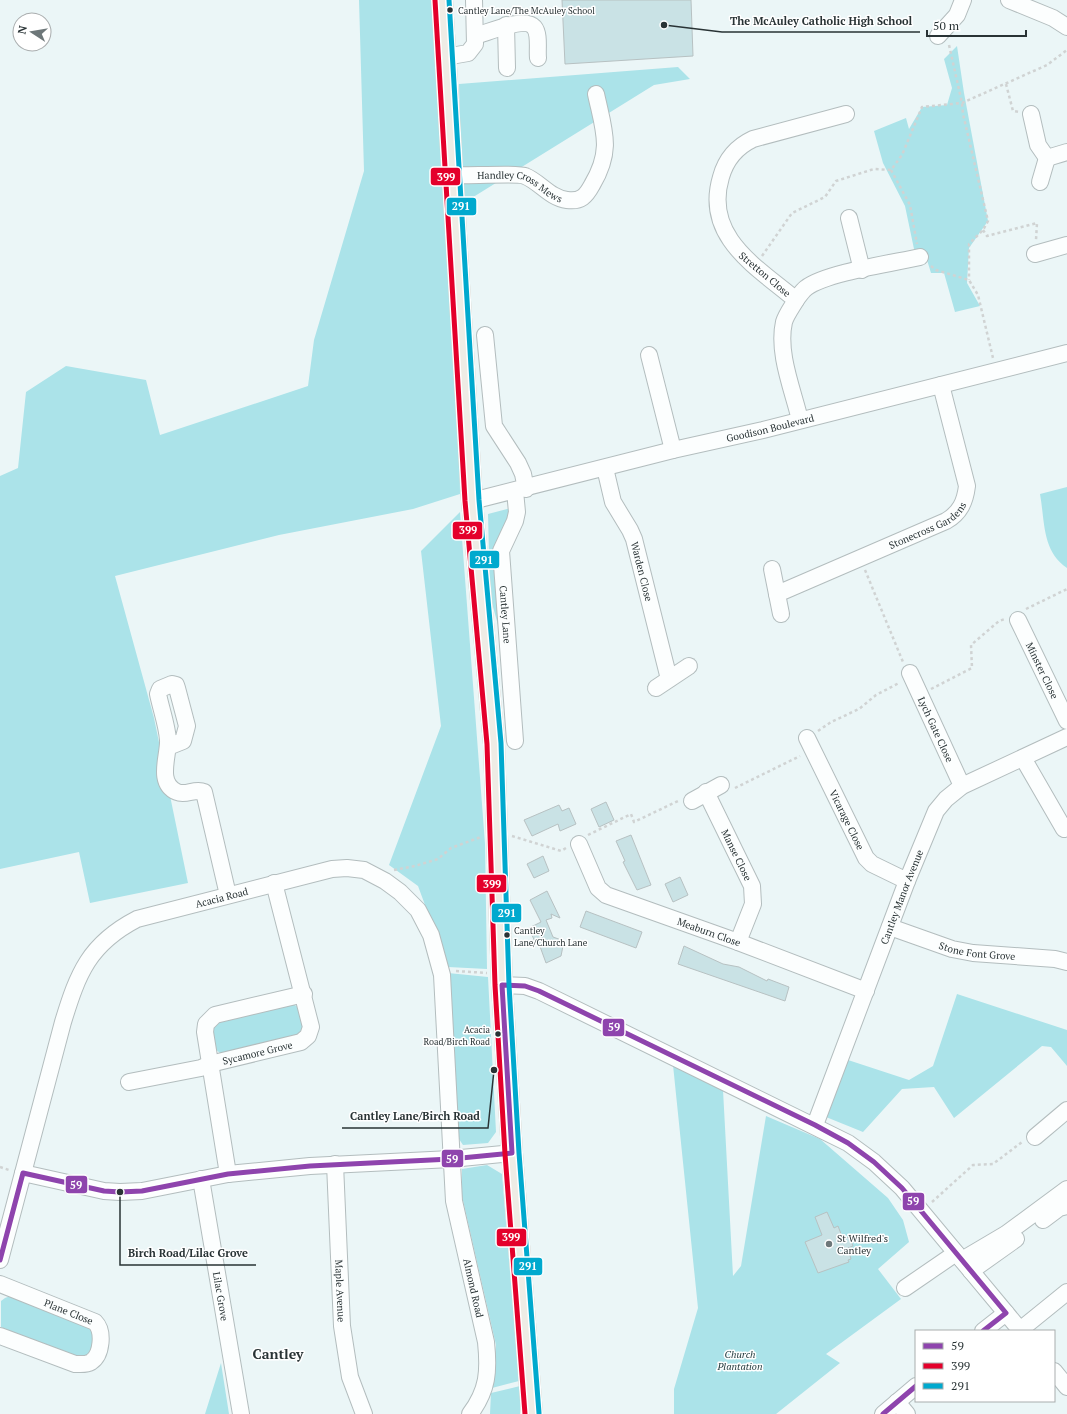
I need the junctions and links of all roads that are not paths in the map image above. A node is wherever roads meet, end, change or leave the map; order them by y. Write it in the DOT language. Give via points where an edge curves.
graph roads {
  1 [pos="442,0"];
  2 [pos="474,0"];
  3 [pos="963,0"];
  4 [pos="1009,0"];
  5 [pos="506,25"];
  6 [pos="1067,26"];
  7 [pos="475,36"];
  8 [pos="938,36"];
  9 [pos="445,57"];
  10 [pos="538,58"];
  11 [pos="507,68"];
  12 [pos="596,94"];
  13 [pos="846,114"];
  14 [pos="1031,114"];
  15 [pos="1067,152"];
  16 [pos="1047,158"];
  17 [pos="452,175"];
  18 [pos="1040,182"];
  19 [pos="849,218"];
  20 [pos="1067,245"];
  21 [pos="1035,254"];
  22 [pos="920,258"];
  23 [pos="862,270"];
  24 [pos="796,300"];
  25 [pos="485,334"];
  26 [pos="1067,353"];
  27 [pos="649,356"];
  28 [pos="941,385"];
  29 [pos="800,420"];
  30 [pos="673,450"];
  31 [pos="605,468"];
  32 [pos="520,490"];
  33 [pos="472,501"];
  34 [pos="772,569"];
  35 [pos="777,594"];
  36 [pos="782,614"];
  37 [pos="1016,616"];
  38 [pos="689,666"];
  39 [pos="910,673"];
  40 [pos="669,679"];
  41 [pos="656,688"];
  42 [pos="1067,721"];
  43 [pos="1067,737"];
  44 [pos="516,741"];
  45 [pos="810,744"];
  46 [pos="168,747"];
  47 [pos="1023,758"];
  48 [pos="721,785"];
  49 [pos="962,786"];
  50 [pos="706,792"];
  51 [pos="692,800"];
  52 [pos="1064,829"];
  53 [pos="578,842"];
  54 [pos="907,881"];
  55 [pos="274,883"];
  56 [pos="228,895"];
  57 [pos="890,927"];
  58 [pos="738,942"];
  59 [pos="1067,962"];
  60 [pos="502,979"];
  61 [pos="866,991"];
  62 [pos="304,994"];
  63 [pos="210,1064"];
  64 [pos="129,1082"];
  65 [pos="1067,1110"];
  66 [pos="815,1125"];
  67 [pos="1035,1137"];
  68 [pos="512,1153"];
  69 [pos="452,1159"];
  70 [pos="335,1164"];
  71 [pos="23,1173"];
  72 [pos="228,1174"];
  73 [pos="201,1179"];
  74 [pos="1067,1189"];
  75 [pos="1067,1206"];
  76 [pos="0,1260"];
  77 [pos="963,1262"];
  78 [pos="0,1284"];
  79 [pos="905,1288"];
  80 [pos="1067,1292"];
  81 [pos="1006,1313"];
  82 [pos="984,1330"];
  83 [pos="1021,1330"];
  84 [pos="0,1336"];
  85 [pos="1055,1372"];
  86 [pos="1067,1387"];
  87 [pos="915,1388"];
  88 [pos="902,1408"];
  89 [pos="241,1414"];
  90 [pos="364,1414"];
  91 [pos="470,1414"];
  92 [pos="532,1414"];
  93 [pos="883,1414"];
  1 -- 9 [label="main road"];
  2 -- 7 [label="street"];
  3 -- 8 [label="street" via="957,15"];
  4 -- 6 [label="street"];
  5 -- 7 [label="street"];
  5 -- 10 [label="street" via="530,24 534,27"];
  5 -- 11 [label="street"];
  7 -- 9 [label="street" via="475,44 468,53"];
  9 -- 17 [label="main road"];
  12 -- 17 [label="street, Handley Cross Mews" via="605,137 605,156 598,175 585,197 579,200 566,200 554,196 524,175"];
  13 -- 24 [label="street, Stretton Close" via="748,142 733,153 724,167 719,184 717,204 720,223 738,252"];
  14 -- 16 [label="street" via="1038,145"];
  15 -- 16 [label="street"];
  16 -- 18 [label="street"];
  17 -- 33 [label="main road"];
  19 -- 23 [label="street"];
  20 -- 21 [label="street"];
  22 -- 23 [label="street"];
  23 -- 24 [label="street" via="816,282 805,289"];
  24 -- 29 [label="street, Stretton Close" via="784,320 782,339"];
  25 -- 32 [label="street, Cantley Lane" via="494,426 523,474"];
  26 -- 28 [label="street, Goodison Boulevard"];
  27 -- 30 [label="street"];
  28 -- 29 [label="street, Goodison Boulevard"];
  28 -- 35 [label="street, Stonecross Gardens" via="967,486 966,498 954,517"];
  29 -- 30 [label="street, Goodison Boulevard"];
  30 -- 31 [label="street, Goodison Boulevard"];
  31 -- 32 [label="street, Goodison Boulevard"];
  31 -- 40 [label="street, Warden Close" via="612,502 634,539"];
  32 -- 33 [label="street, Goodison Boulevard"];
  32 -- 44 [label="street, Cantley Lane" via="515,521 502,551"];
  33 -- 60 [label="main road" via="494,744"];
  34 -- 35 [label="street"];
  35 -- 36 [label="street"];
  37 -- 42 [label="street, Minster Close"];
  38 -- 40 [label="street"];
  39 -- 49 [label="street, Lych Gate Close"];
  40 -- 41 [label="street"];
  43 -- 47 [label="street, Cantley Manor Avenue"];
  45 -- 54 [label="street, Vicarage Close" via="866,858 872,864"];
  46 -- 56 [label="street" via="164,769 172,789 182,793 200,790 204,792"];
  47 -- 49 [label="street, Cantley Manor Avenue"];
  47 -- 52 [label="street"];
  48 -- 50 [label="street"];
  49 -- 54 [label="street, Cantley Manor Avenue" via="936,811"];
  50 -- 51 [label="street"];
  50 -- 58 [label="street, Manse Close" via="753,890 753,904"];
  53 -- 58 [label="street, Meaburn Close" via="598,888 606,895"];
  54 -- 57 [label="street, Cantley Manor Avenue"];
  55 -- 56 [label="street, Acacia Road"];
  55 -- 62 [label="street, Sycamore Grove"];
  55 -- 69 [label="street, Acacia Road" via="332,869 364,870 400,892 418,910 431,935 441,972"];
  56 -- 71 [label="street, Acacia Road" via="137,919 117,929 84,965 63,1022"];
  57 -- 59 [label="street, Stone Font Grove" via="952,949"];
  57 -- 61 [label="street, Cantley Manor Avenue"];
  58 -- 61 [label="street, Meaburn Close"];
  60 -- 66 [label="street" via="539,991"];
  60 -- 68 [label="main road"];
  61 -- 66 [label="street, Cantley Manor Avenue"];
  62 -- 63 [label="street, Sycamore Grove" via="214,1015 206,1024 205,1032"];
  62 -- 63 [label="street, Sycamore Grove" via="311,1027 308,1036 301,1042"];
  63 -- 64 [label="street"];
  63 -- 72 [label="street, Sycamore Grove"];
  65 -- 67 [label="street"];
  66 -- 77 [label="street" via="848,1143 874,1162 902,1188"];
  68 -- 69 [label="street"];
  68 -- 92 [label="main road"];
  69 -- 70 [label="street"];
  69 -- 91 [label="street, Almond Road" via="454,1201 486,1342 488,1365 486,1386"];
  70 -- 72 [label="street"];
  70 -- 90 [label="street, Maple Avenue" via="342,1326 350,1377"];
  71 -- 73 [label="street" via="104,1191 142,1190"];
  71 -- 76 [label="street, Acacia Road"];
  72 -- 73 [label="street"];
  73 -- 89 [label="street, Lilac Grove"];
  74 -- 77 [label="street"];
  75 -- 77 [label="street" via="1059,1208"];
  77 -- 79 [label="street"];
  77 -- 81 [label="street"];
  78 -- 84 [label="street, Plane Close" via="95,1322 102,1338 92,1361 75,1364"];
  80 -- 83 [label="street"];
  81 -- 82 [label="street"];
  81 -- 83 [label="street"];
  85 -- 86 [label="street"];
  87 -- 88 [label="street"];
  88 -- 93 [label="street"];
}
